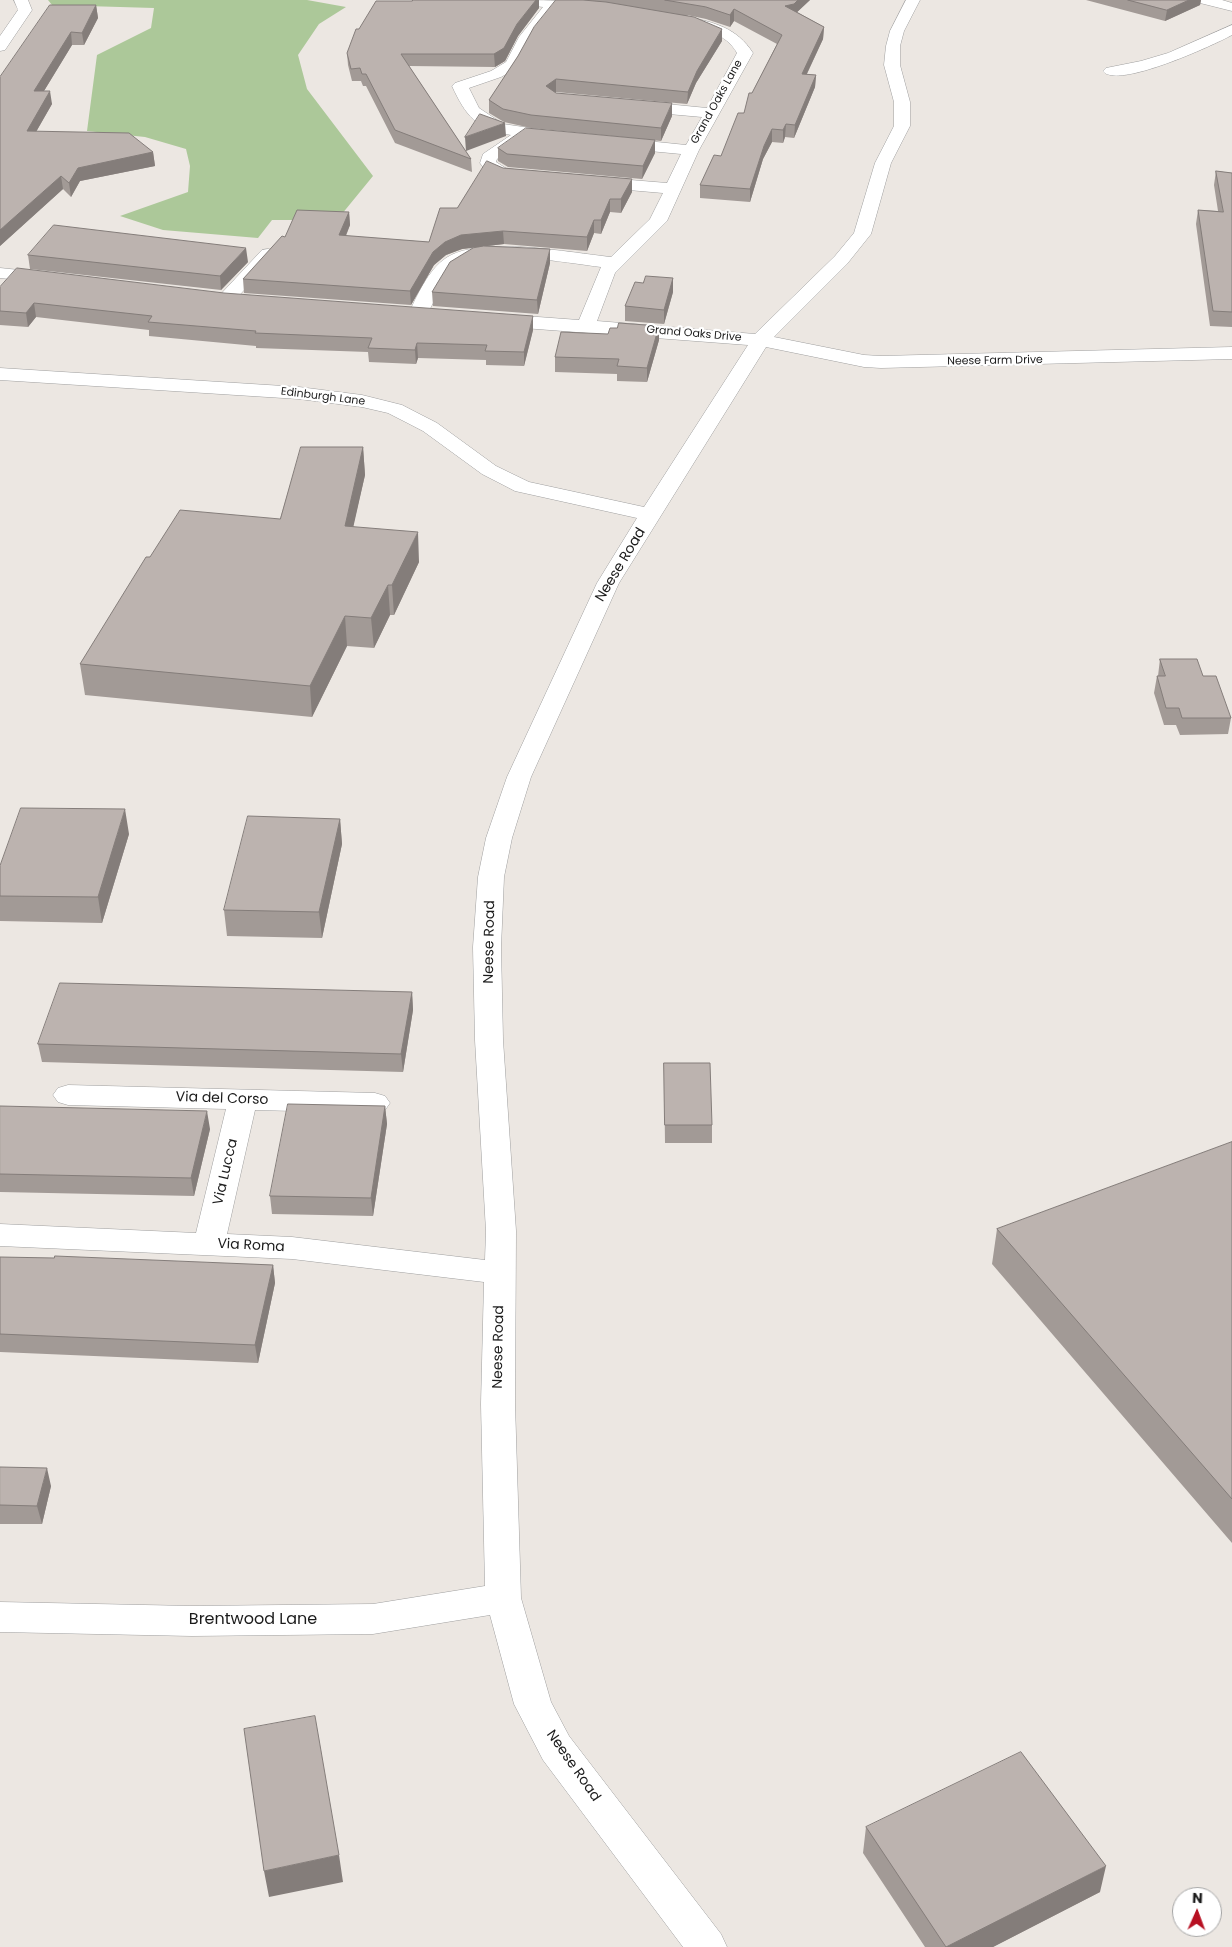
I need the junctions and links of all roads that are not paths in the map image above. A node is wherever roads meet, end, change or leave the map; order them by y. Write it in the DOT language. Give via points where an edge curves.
graph roads {
  1 [pos="21,0"];
  2 [pos="520,0"];
  3 [pos="913,0"];
  4 [pos="1205,0"];
  5 [pos="553,3"];
  6 [pos="1232,7"];
  7 [pos="606,8"];
  8 [pos="668,18"];
  9 [pos="1232,29"];
  10 [pos="0,47"];
  11 [pos="1111,71"];
  12 [pos="615,104"];
  13 [pos="713,113"];
  14 [pos="524,133"];
  15 [pos="569,138"];
  16 [pos="606,142"];
  17 [pos="691,150"];
  18 [pos="534,176"];
  19 [pos="574,180"];
  20 [pos="672,189"];
  21 [pos="278,243"];
  22 [pos="612,264"];
  23 [pos="0,273"];
  24 [pos="69,281"];
  25 [pos="207,296"];
  26 [pos="226,299"];
  27 [pos="249,301"];
  28 [pos="397,313"];
  29 [pos="417,315"];
  30 [pos="436,316"];
  31 [pos="476,319"];
  32 [pos="586,326"];
  33 [pos="760,340"];
  34 [pos="1232,353"];
  35 [pos="0,374"];
  36 [pos="651,515"];
  37 [pos="68,1094"];
  38 [pos="243,1099"];
  39 [pos="375,1103"];
  40 [pos="0,1235"];
  41 [pos="209,1244"];
  42 [pos="501,1273"];
  43 [pos="503,1598"];
  44 [pos="0,1617"];
  45 [pos="707,1947"];
  1 -- 10 [label="street" via="25,10"];
  2 -- 5 [label="street"];
  3 -- 33 [label="street, Neese Road" via="893,46 892,65 902,102 902,126 883,163 862,234 841,260"];
  4 -- 6 [label="street"];
  5 -- 7 [label="street"];
  5 -- 14 [label="street" via="526,37 512,65 460,86 472,111 498,128"];
  8 -- 13 [label="street, Grand Oaks Lane" via="711,27 734,38 742,48 744,53"];
  9 -- 11 [label="street" via="1149,66"];
  12 -- 13 [label="street"];
  13 -- 17 [label="street, Grand Oaks Lane"];
  14 -- 15 [label="street"];
  14 -- 18 [label="street" via="489,157 488,163 504,174"];
  16 -- 17 [label="street"];
  17 -- 20 [label="street, Grand Oaks Lane"];
  19 -- 20 [label="street"];
  20 -- 22 [label="street, Grand Oaks Lane" via="658,221"];
  21 -- 26 [label="street"];
  22 -- 29 [label="street" via="499,252 463,256 453,262 429,290"];
  22 -- 32 [label="street, Grand Oaks Lane"];
  23 -- 24 [label="street"];
  25 -- 26 [label="street"];
  26 -- 27 [label="street"];
  28 -- 29 [label="street"];
  29 -- 30 [label="street"];
  31 -- 32 [label="street, Grand Oaks Drive"];
  32 -- 33 [label="street, Grand Oaks Drive"];
  33 -- 34 [label="street, Neese Farm Drive" via="864,362"];
  33 -- 36 [label="street, Neese Road"];
  35 -- 36 [label="street, Edinburgh Lane" via="362,400 395,409 430,427 488,470 522,487"];
  36 -- 42 [label="street, Neese Road" via="608,583 526,760 499,838 491,877 487,947"];
  37 -- 38 [label="street, Via del Corso"];
  38 -- 39 [label="street, Via del Corso"];
  38 -- 41 [label="street, Via Lucca"];
  40 -- 41 [label="street, Via Roma"];
  41 -- 42 [label="street, Via Roma" via="292,1248"];
  42 -- 43 [label="street, Neese Road" via="498,1404"];
  43 -- 44 [label="street, Brentwood Lane" via="373,1619 192,1621"];
  43 -- 45 [label="street, Neese Road" via="533,1704 556,1748"];
}
